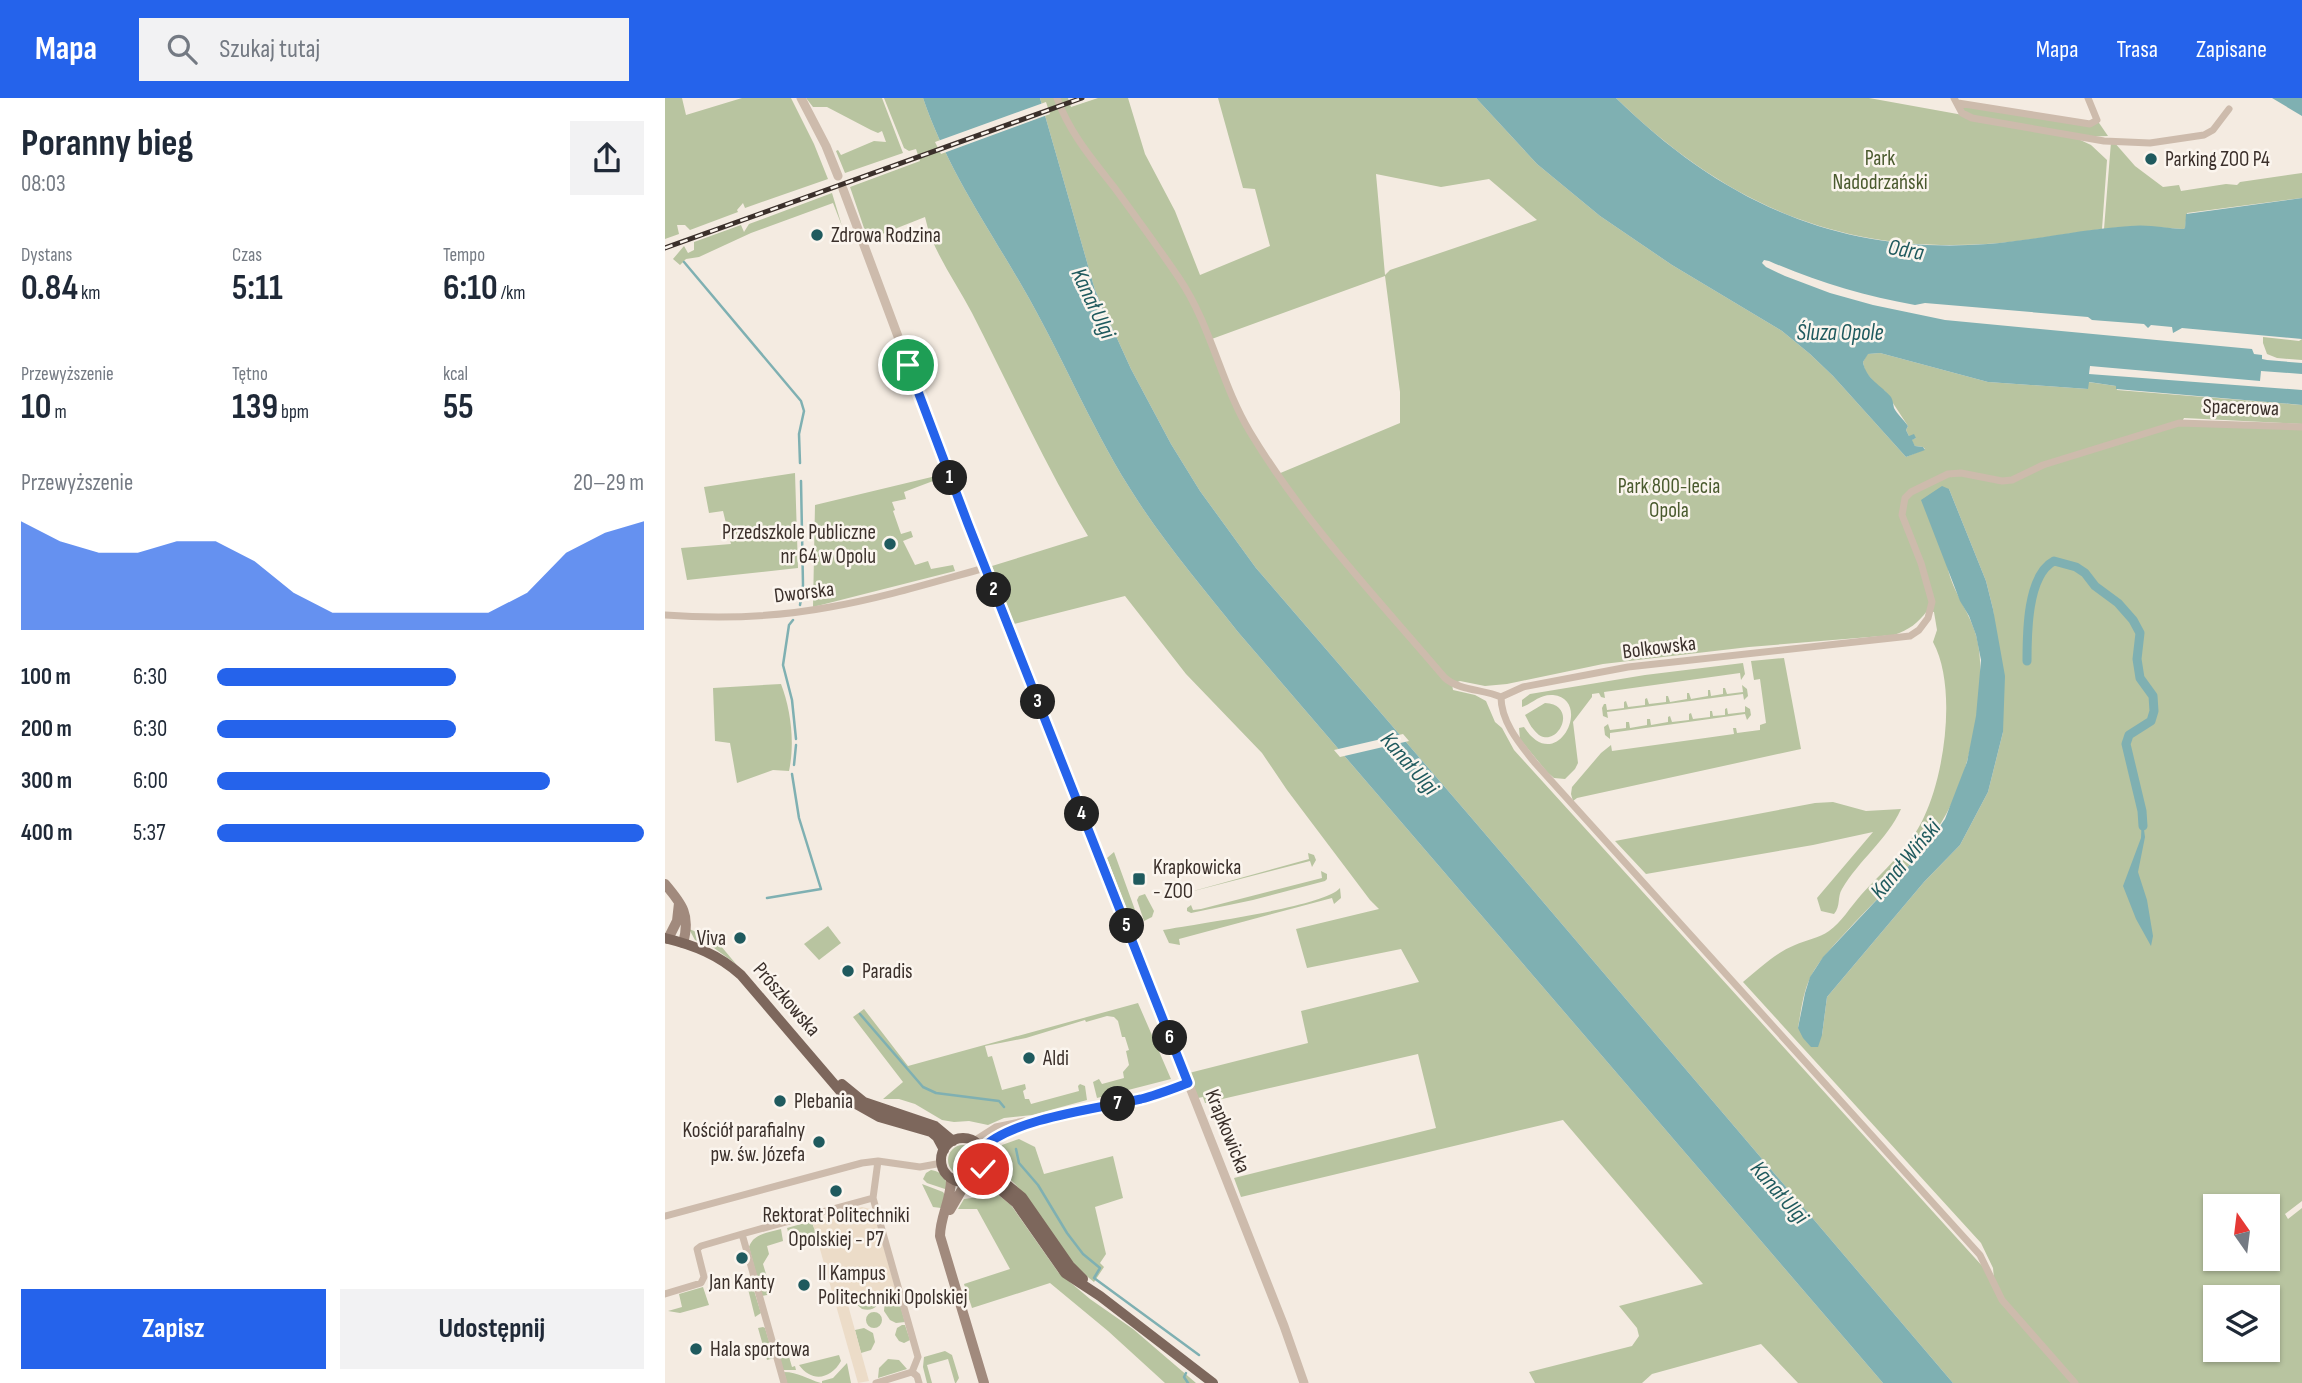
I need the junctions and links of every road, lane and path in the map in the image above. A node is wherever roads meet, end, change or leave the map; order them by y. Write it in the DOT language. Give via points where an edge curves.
graph roads {
  1 [pos="801,98"];
  2 [pos="1057,98"];
  3 [pos="2088,98"];
  4 [pos="1956,101"];
  5 [pos="2229,109"];
  6 [pos="838,176"];
  7 [pos="843,189"];
  8 [pos="2302,427"];
  9 [pos="985,568"];
  10 [pos="665,615"];
  11 [pos="1928,618"];
  12 [pos="1501,697"];
  13 [pos="665,884"];
  14 [pos="679,903"];
  15 [pos="667,938"];
  16 [pos="683,943"];
  17 [pos="821,1066"];
  18 [pos="1188,1083"];
  19 [pos="953,1141"];
  20 [pos="978,1146"];
  21 [pos="944,1150"];
  22 [pos="878,1161"];
  23 [pos="942,1163"];
  24 [pos="984,1166"];
  25 [pos="951,1178"];
  26 [pos="972,1179"];
  27 [pos="873,1198"];
  28 [pos="665,1216"];
  29 [pos="942,1221"];
  30 [pos="741,1234"];
  31 [pos="665,1294"];
  32 [pos="1100,1296"];
  33 [pos="912,1372"];
  34 [pos="784,1383"];
  35 [pos="876,1383"];
  36 [pos="919,1383"];
  37 [pos="983,1383"];
  38 [pos="1213,1383"];
  39 [pos="1304,1383"];
  40 [pos="2075,1383"];
  1 -- 6 [label="street"];
  2 -- 12 [label="street" via="1075,137 1181,281 1235,405 1295,499 1445,678"];
  3 -- 4 [label="street" via="2097,120 2090,124 1964,106"];
  4 -- 5 [label="street" via="1962,113 1972,118 2131,144 2204,135"];
  7 -- 9 [label="street, Krapkowicka"];
  8 -- 11 [label="street, Spacerowa" via="2179,423 2043,465 2013,480 1948,474 1911,492 1902,515 1930,590"];
  9 -- 10 [label="street, Dworska" via="802,612"];
  9 -- 18 [label="street, Krapkowicka"];
  11 -- 12 [label="street, Bolkowska" via="1910,636 1628,667 1523,687"];
  12 -- 40 [label="street" via="1519,742 1559,791 1980,1255 2002,1300"];
  13 -- 14 [label="main road"];
  14 -- 15 [label="main road, Prószkowska" via="677,922"];
  14 -- 16 [label="main road" via="687,918"];
  15 -- 16 [label="main road, Prószkowska"];
  16 -- 17 [label="main road, Prószkowska" via="722,960 741,975"];
  17 -- 19 [label="main road, Prószkowska" via="864,1102 935,1126"];
  17 -- 21 [label="main road, Prószkowska" via="847,1100 879,1117 931,1132"];
  18 -- 20 [label="street" via="1002,1133"];
  18 -- 39 [label="street, Krapkowicka"];
  19 -- 20 [label="main road" via="965,1139"];
  19 -- 21 [label="main road"];
  20 -- 24 [label="main road" via="985,1156"];
  21 -- 23 [label="main road"];
  22 -- 23 [label="street" via="920,1167"];
  22 -- 27 [label="street"];
  22 -- 28 [label="street"];
  23 -- 25 [label="main road"];
  24 -- 26 [label="main road"];
  24 -- 32 [label="main road" via="1022,1197 1070,1266"];
  25 -- 26 [label="main road" via="960,1182"];
  25 -- 29 [label="main road"];
  26 -- 29 [label="main road"];
  26 -- 32 [label="main road" via="985,1179 1007,1193 1065,1273"];
  27 -- 30 [label="street"];
  27 -- 33 [label="street" via="918,1357"];
  29 -- 37 [label="main road" via="940,1236"];
  30 -- 31 [label="street" via="697,1249 702,1281"];
  30 -- 34 [label="street"];
  32 -- 38 [label="main road"];
  33 -- 35 [label="street"];
  33 -- 36 [label="street"];
}
